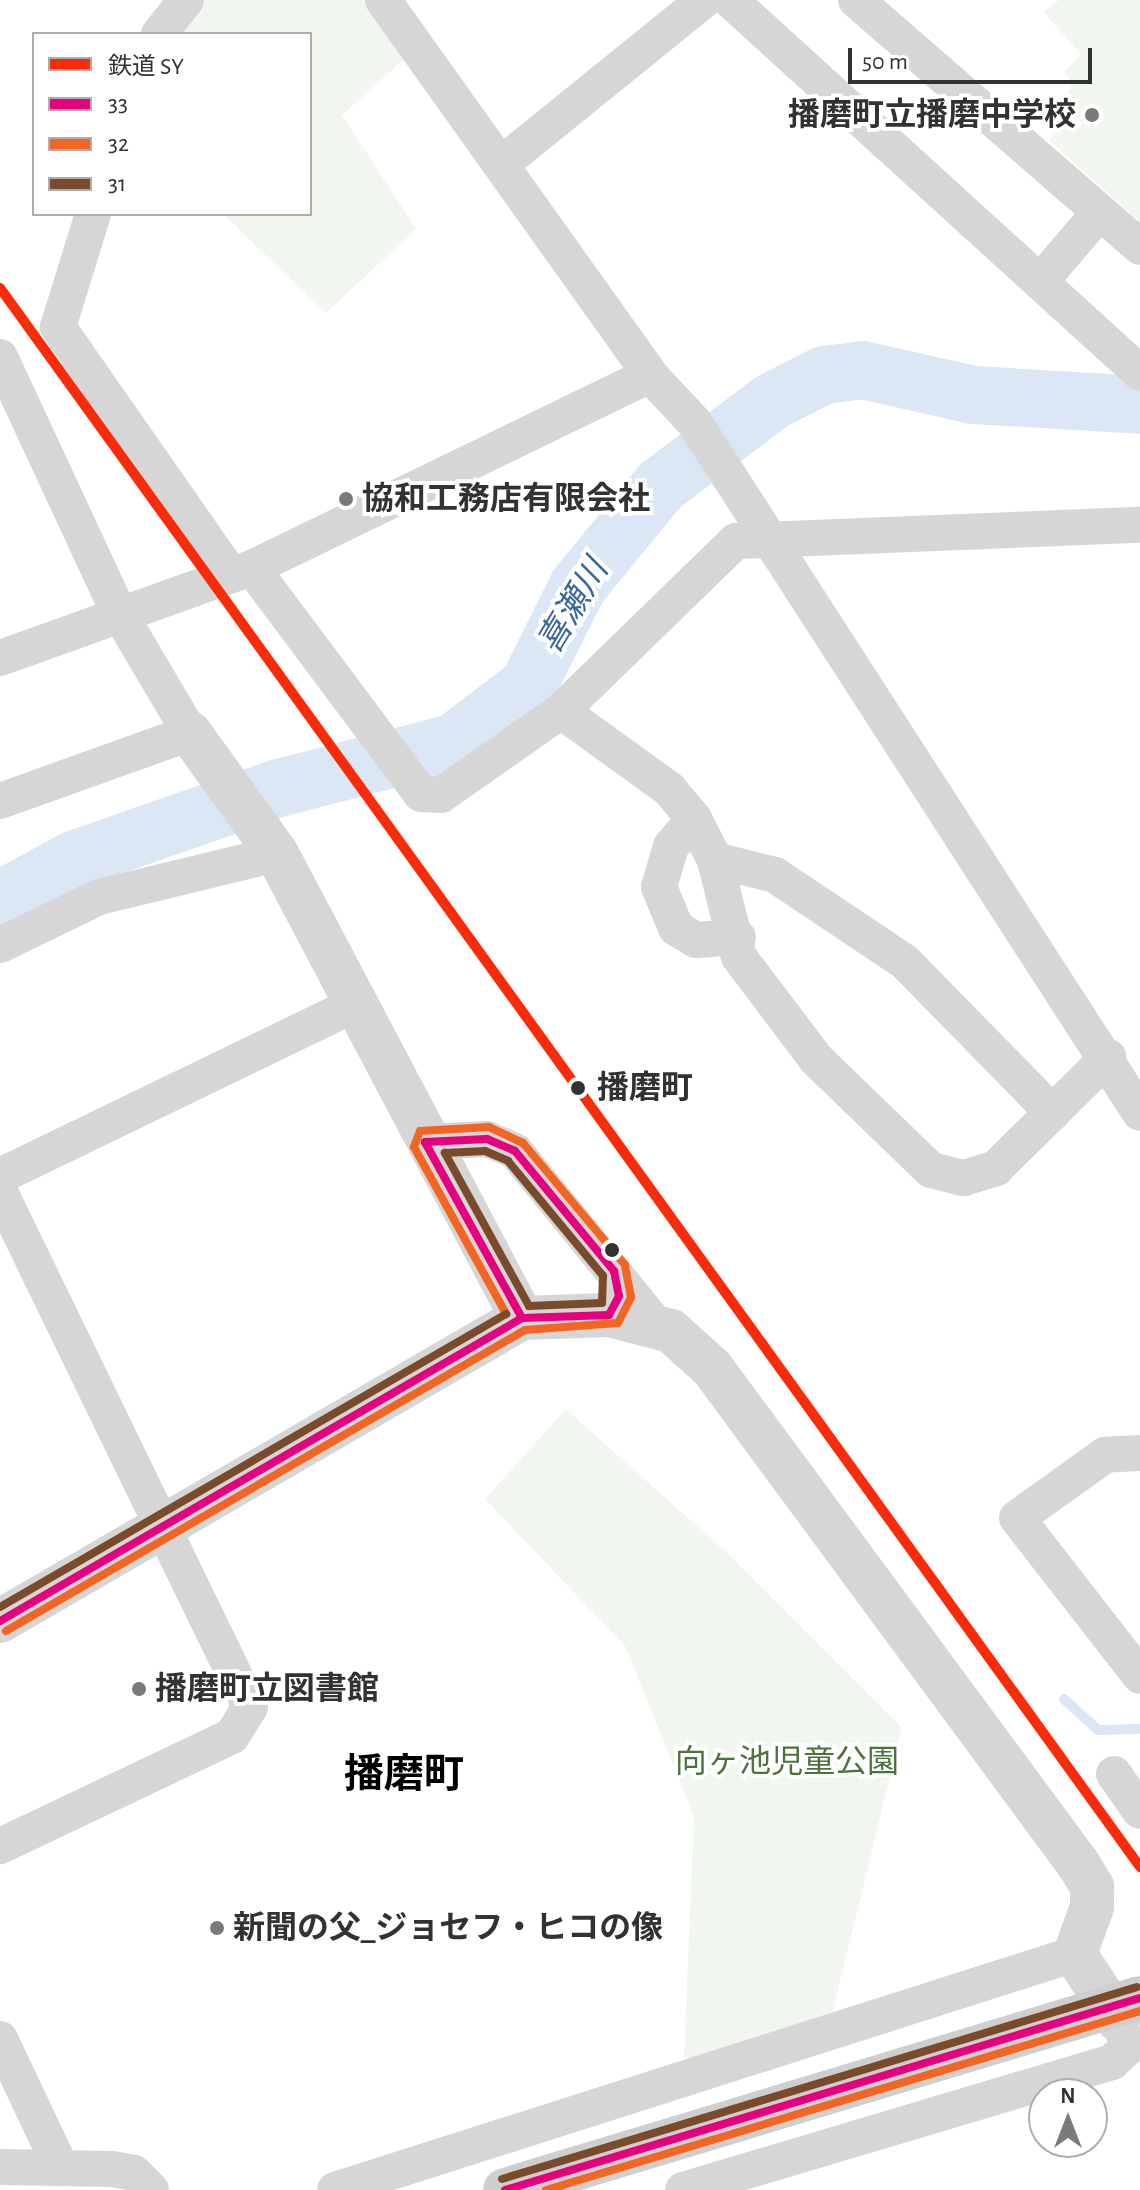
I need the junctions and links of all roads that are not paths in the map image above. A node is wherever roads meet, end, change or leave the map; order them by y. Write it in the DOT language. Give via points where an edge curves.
graph roads {
  1 [pos="186,0"];
  2 [pos="383,0"];
  3 [pos="704,0"];
  4 [pos="730,0"];
  5 [pos="856,0"];
  6 [pos="161,32"];
  7 [pos="504,162"];
  8 [pos="1099,213"];
  9 [pos="92,216"];
  10 [pos="1140,247"];
  11 [pos="1040,282"];
  12 [pos="0,357"];
  13 [pos="1140,373"];
  14 [pos="650,375"];
  15 [pos="1140,525"];
  16 [pos="772,537"];
  17 [pos="241,571"];
  18 [pos="119,613"];
  19 [pos="0,658"];
  20 [pos="561,711"];
  21 [pos="190,733"];
  22 [pos="0,801"];
  23 [pos="694,819"];
  24 [pos="277,854"];
  25 [pos="715,860"];
  26 [pos="738,937"];
  27 [pos="0,945"];
  28 [pos="352,1006"];
  29 [pos="1108,1057"];
  30 [pos="1053,1113"];
  31 [pos="1140,1113"];
  32 [pos="425,1142"];
  33 [pos="0,1176"];
  34 [pos="0,1192"];
  35 [pos="614,1271"];
  36 [pos="609,1315"];
  37 [pos="522,1318"];
  38 [pos="657,1326"];
  39 [pos="1140,1453"];
  40 [pos="168,1529"];
  41 [pos="0,1621"];
  42 [pos="1140,1676"];
  43 [pos="1114,1774"];
  44 [pos="1140,1811"];
  45 [pos="0,1846"];
  46 [pos="1075,1954"];
  47 [pos="1130,2028"];
  48 [pos="0,2039"];
  49 [pos="1072,2072"];
  50 [pos="1140,2079"];
  51 [pos="0,2167"];
  52 [pos="61,2168"];
  53 [pos="151,2190"];
  54 [pos="335,2190"];
  55 [pos="505,2190"];
  56 [pos="683,2190"];
  1 -- 6 [label="street"];
  2 -- 7 [label="street"];
  3 -- 7 [label="street"];
  4 -- 11 [label="street"];
  5 -- 8 [label="street"];
  7 -- 14 [label="street"];
  8 -- 10 [label="street"];
  8 -- 11 [label="street"];
  9 -- 17 [label="street" via="58,327"];
  11 -- 13 [label="street"];
  12 -- 18 [label="street"];
  14 -- 16 [label="street" via="694,422"];
  14 -- 17 [label="street"];
  15 -- 16 [label="street"];
  16 -- 20 [label="street" via="736,541"];
  16 -- 29 [label="street"];
  17 -- 18 [label="street"];
  17 -- 20 [label="street" via="345,692 421,794 441,795"];
  18 -- 19 [label="street"];
  18 -- 21 [label="street"];
  20 -- 23 [label="street" via="669,789"];
  21 -- 22 [label="street"];
  21 -- 24 [label="street"];
  23 -- 25 [label="street"];
  23 -- 26 [label="street" via="671,846 659,887 676,928 696,940"];
  24 -- 27 [label="street" via="99,897"];
  24 -- 28 [label="street"];
  25 -- 26 [label="street"];
  25 -- 30 [label="street" via="775,875 905,962"];
  26 -- 30 [label="street" via="739,957 817,1060 931,1170 964,1178 996,1168"];
  28 -- 32 [label="street"];
  28 -- 33 [label="street"];
  29 -- 30 [label="street"];
  29 -- 31 [label="street"];
  32 -- 35 [label="street" via="487,1139 515,1151"];
  32 -- 37 [label="street"];
  34 -- 40 [label="street"];
  35 -- 36 [label="street" via="619,1296"];
  35 -- 38 [label="street"];
  36 -- 37 [label="street"];
  36 -- 38 [label="street"];
  37 -- 40 [label="street"];
  38 -- 46 [label="street" via="712,1368 1079,1865 1092,1887 1092,1907"];
  39 -- 42 [label="street" via="1105,1455 1017,1518"];
  40 -- 41 [label="street"];
  40 -- 45 [label="street" via="250,1707 232,1736"];
  43 -- 44 [label="street"];
  46 -- 47 [label="street"];
  46 -- 54 [label="street"];
  47 -- 49 [label="street" via="1122,2058"];
  47 -- 55 [label="main road" via="778,2107"];
  48 -- 52 [label="street"];
  49 -- 50 [label="street"];
  49 -- 56 [label="street"];
  51 -- 52 [label="street"];
  52 -- 53 [label="street" via="134,2173"];
}
